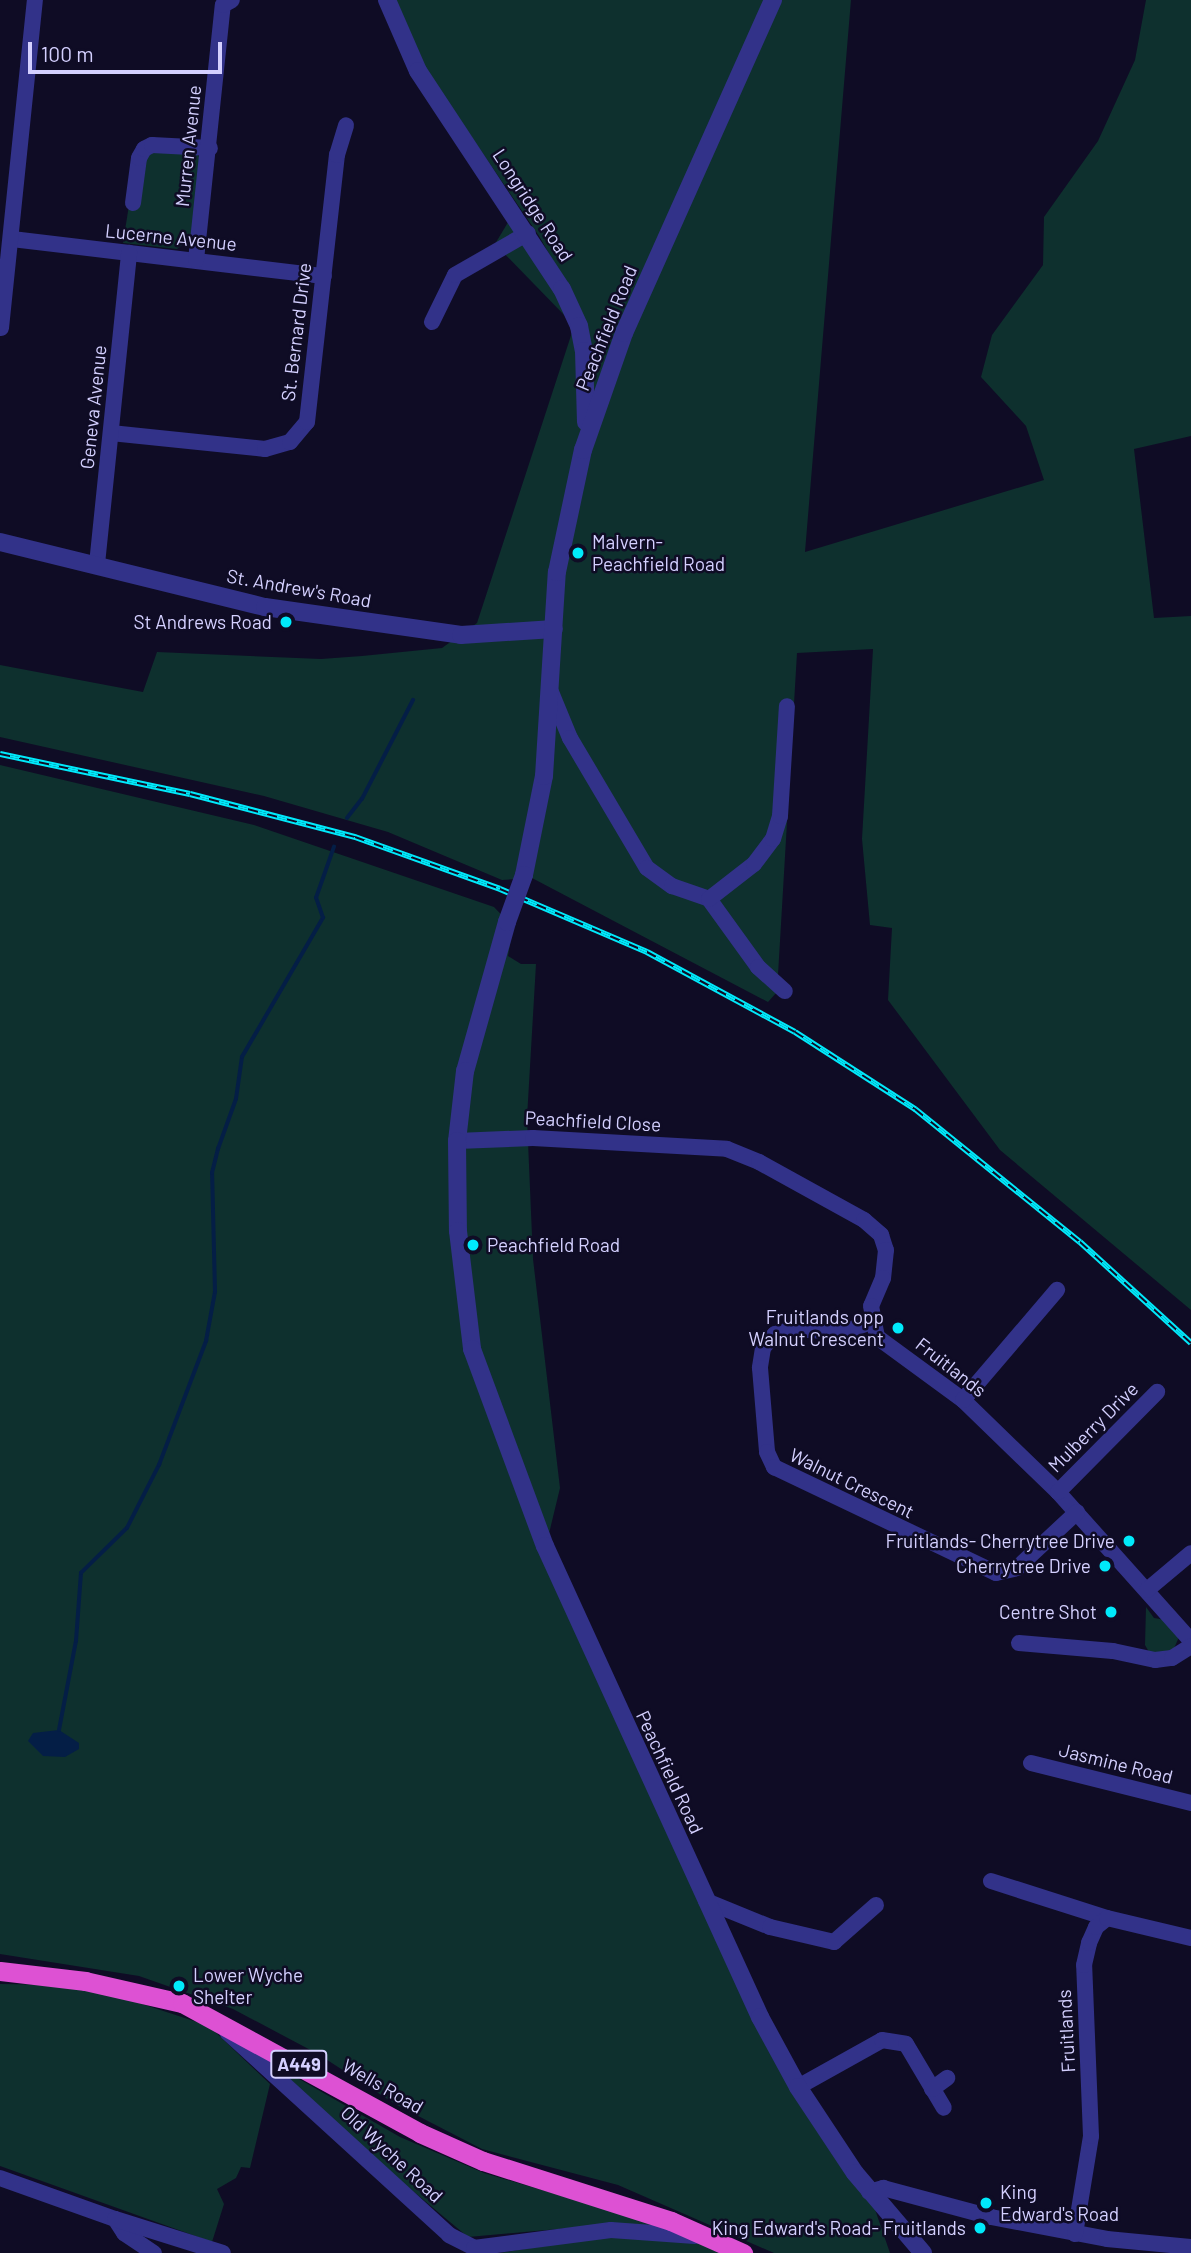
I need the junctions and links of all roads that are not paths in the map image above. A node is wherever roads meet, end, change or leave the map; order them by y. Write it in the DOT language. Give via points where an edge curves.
graph roads {
  1 [pos="35,0"];
  2 [pos="232,0"];
  3 [pos="387,0"];
  4 [pos="773,0"];
  5 [pos="346,125"];
  6 [pos="210,148"];
  7 [pos="133,203"];
  8 [pos="528,233"];
  9 [pos="12,239"];
  10 [pos="129,253"];
  11 [pos="196,260"];
  12 [pos="324,276"];
  13 [pos="432,322"];
  14 [pos="1,328"];
  15 [pos="111,432"];
  16 [pos="583,450"];
  17 [pos="0,541"];
  18 [pos="97,564"];
  19 [pos="554,629"];
  20 [pos="551,692"];
  21 [pos="787,706"];
  22 [pos="709,899"];
  23 [pos="785,991"];
  24 [pos="457,1141"];
  25 [pos="1057,1290"];
  26 [pos="871,1322"];
  27 [pos="1157,1392"];
  28 [pos="963,1400"];
  29 [pos="1058,1492"];
  30 [pos="1077,1512"];
  31 [pos="1191,1553"];
  32 [pos="1147,1590"];
  33 [pos="1019,1643"];
  34 [pos="1191,1643"];
  35 [pos="1031,1763"];
  36 [pos="1191,1803"];
  37 [pos="991,1881"];
  38 [pos="706,1901"];
  39 [pos="876,1905"];
  40 [pos="1107,1918"];
  41 [pos="1191,1938"];
  42 [pos="0,1971"];
  43 [pos="217,2020"];
  44 [pos="947,2078"];
  45 [pos="798,2087"];
  46 [pos="932,2089"];
  47 [pos="944,2108"];
  48 [pos="0,2178"];
  49 [pos="869,2192"];
  50 [pos="116,2219"];
  51 [pos="1075,2234"];
  52 [pos="708,2237"];
  53 [pos="1191,2247"];
  54 [pos="479,2250"];
  55 [pos="153,2253"];
  56 [pos="223,2253"];
  57 [pos="743,2253"];
  58 [pos="923,2253"];
  1 -- 9 [label="street"];
  2 -- 6 [label="street, Murren Avenue" via="223,5"];
  3 -- 8 [label="street, Longridge Road" via="418,71"];
  4 -- 16 [label="street, Peachfield Road" via="624,333"];
  5 -- 12 [label="street, St. Bernard Drive" via="337,155"];
  6 -- 7 [label="street" via="152,145 144,149"];
  6 -- 11 [label="street, Murren Avenue"];
  8 -- 13 [label="street" via="454,275"];
  8 -- 16 [label="street, Longridge Road" via="579,326 587,392"];
  9 -- 10 [label="street, Lucerne Avenue"];
  9 -- 14 [label="street"];
  10 -- 11 [label="street, Lucerne Avenue"];
  10 -- 15 [label="street, Geneva Avenue"];
  11 -- 12 [label="street, Lucerne Avenue"];
  12 -- 15 [label="street, St. Bernard Drive" via="307,422 290,442 265,449"];
  15 -- 18 [label="street, Geneva Avenue"];
  16 -- 19 [label="street, Peachfield Road" via="557,572"];
  17 -- 18 [label="street, St. Andrew's Road"];
  18 -- 19 [label="street, St. Andrew's Road" via="265,607 461,635"];
  19 -- 20 [label="street, Peachfield Road"];
  20 -- 22 [label="street, Peachfield Road" via="570,738 647,868 672,886"];
  20 -- 24 [label="street, Peachfield Road, bridge" via="544,776 524,875 465,1071"];
  21 -- 22 [label="street" via="780,816 773,839 754,864"];
  22 -- 23 [label="street" via="758,967"];
  24 -- 26 [label="street, Peachfield Close" via="533,1138 727,1149 793,1179 864,1220 881,1235 885,1259"];
  24 -- 38 [label="street, Peachfield Road" via="458,1231 472,1349 545,1546"];
  25 -- 28 [label="street"];
  26 -- 28 [label="street, Fruitlands" via="885,1343"];
  26 -- 30 [label="street, Walnut Crescent" via="843,1332 793,1329 775,1334 763,1348 765,1430 774,1467 996,1573 1017,1568"];
  27 -- 29 [label="street, Mulberry Drive"];
  28 -- 29 [label="street, Fruitlands"];
  29 -- 30 [label="street, Fruitlands"];
  30 -- 32 [label="street, Fruitlands"];
  31 -- 32 [label="street"];
  32 -- 34 [label="street, Fruitlands"];
  33 -- 34 [label="street, Fruitlands" via="1114,1651 1155,1660 1172,1658"];
  35 -- 36 [label="street, Jasmine Road"];
  37 -- 40 [label="street"];
  38 -- 39 [label="street" via="779,1930 834,1942"];
  38 -- 45 [label="street, Peachfield Road"];
  40 -- 41 [label="street"];
  40 -- 51 [label="street, Fruitlands" via="1096,1927 1084,1965 1091,2136"];
  42 -- 43 [label="highway, Wells Road / A449" via="141,1992"];
  43 -- 52 [label="highway, Wells Road / A449" via="419,2133 483,2161 587,2192"];
  43 -- 54 [label="street, Old Wyche Road" via="449,2235"];
  44 -- 46 [label="street"];
  45 -- 46 [label="street" via="882,2040 912,2039"];
  45 -- 49 [label="street, Peachfield Road"];
  46 -- 47 [label="street"];
  48 -- 50 [label="street"];
  49 -- 51 [label="street" via="883,2188"];
  49 -- 58 [label="street, Peachfield Road"];
  50 -- 55 [label="street" via="124,2233"];
  50 -- 56 [label="street"];
  51 -- 53 [label="street"];
  52 -- 54 [label="street" via="611,2230"];
  52 -- 57 [label="highway, Wells Road / A449"];
}
